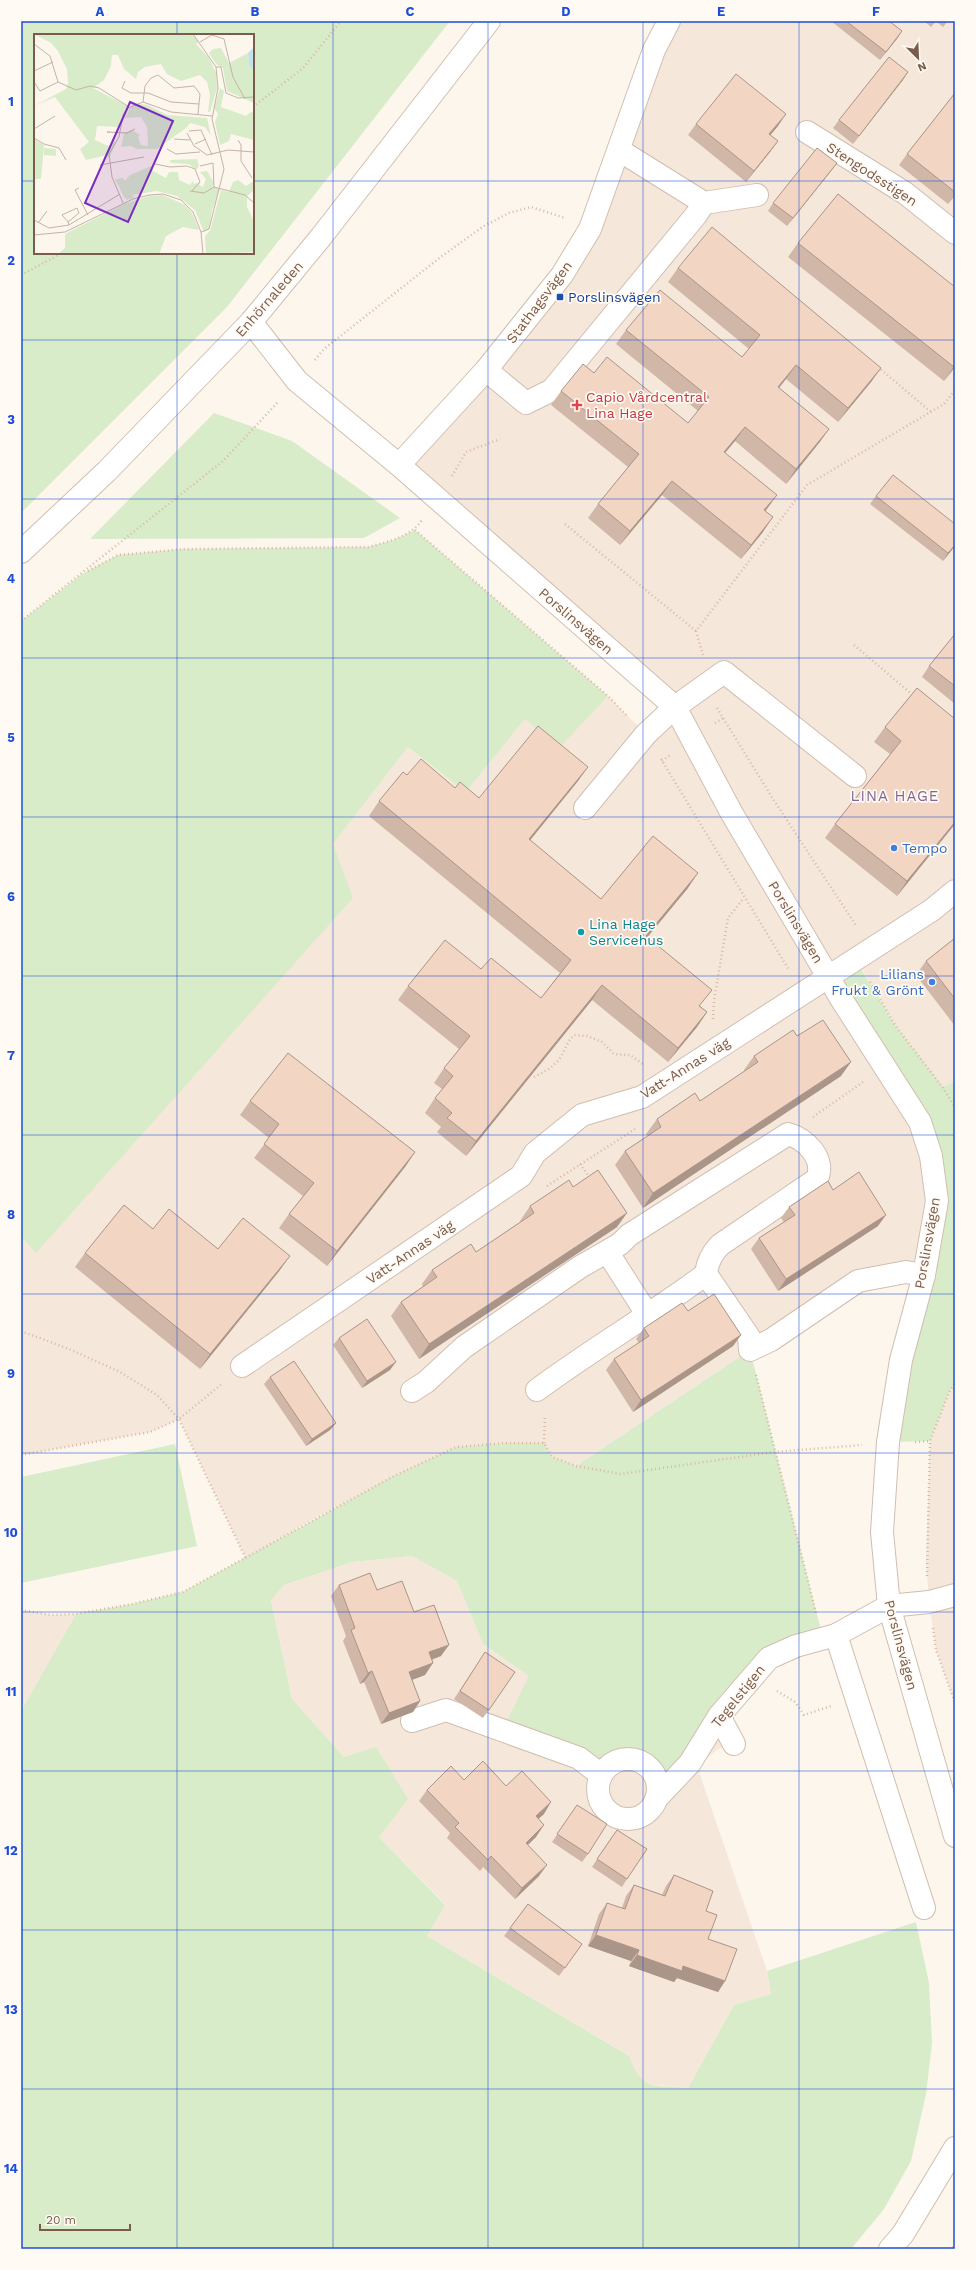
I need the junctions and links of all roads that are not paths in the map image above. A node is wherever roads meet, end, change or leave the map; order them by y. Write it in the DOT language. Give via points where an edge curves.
graph roads {
  1 [pos="489,21"];
  2 [pos="669,21"];
  3 [pos="807,132"];
  4 [pos="619,150"];
  5 [pos="756,195"];
  6 [pos="704,203"];
  7 [pos="955,232"];
  8 [pos="251,322"];
  9 [pos="486,370"];
  10 [pos="399,465"];
  11 [pos="21,552"];
  12 [pos="674,707"];
  13 [pos="855,776"];
  14 [pos="585,808"];
  15 [pos="955,891"];
  16 [pos="828,976"];
  17 [pos="608,1252"];
  18 [pos="706,1274"];
  19 [pos="924,1275"];
  20 [pos="647,1314"];
  21 [pos="242,1366"];
  22 [pos="412,1390"];
  23 [pos="537,1390"];
  24 [pos="955,1595"];
  25 [pos="889,1606"];
  26 [pos="829,1637"];
  27 [pos="719,1716"];
  28 [pos="412,1721"];
  29 [pos="734,1744"];
  30 [pos="601,1775"];
  31 [pos="656,1798"];
  32 [pos="955,1836"];
  33 [pos="924,1908"];
  34 [pos="955,2148"];
  35 [pos="948,2174"];
  36 [pos="890,2249"];
  1 -- 8 [label="street, Enhörnaleden" via="321,237"];
  2 -- 4 [label="street, Stathagsvägen" via="654,50"];
  3 -- 7 [label="street, Stengodsstigen" via="905,193"];
  4 -- 6 [label="street"];
  4 -- 9 [label="street, Stathagsvägen" via="590,229 562,275"];
  5 -- 6 [label="street"];
  6 -- 9 [label="street" via="552,390 526,403"];
  8 -- 10 [label="street, Porslinsvägen" via="297,381"];
  8 -- 11 [label="street, Enhörnaleden" via="107,472"];
  9 -- 10 [label="street, Stathagsvägen"];
  10 -- 12 [label="street, Porslinsvägen"];
  12 -- 13 [label="street" via="724,672"];
  12 -- 14 [label="street" via="646,734"];
  12 -- 16 [label="street, Porslinsvägen" via="731,812"];
  15 -- 16 [label="street, Vatt-Annas väg" via="932,910"];
  16 -- 19 [label="street, Porslinsvägen" via="920,1122 931,1156 937,1201"];
  16 -- 21 [label="street, Vatt-Annas väg" via="642,1097 582,1115 535,1153 521,1176"];
  17 -- 18 [label="street" via="629,1235 788,1134 797,1136 809,1146 818,1162 820,1172 816,1179 720,1245 713,1252"];
  17 -- 20 [label="street"];
  17 -- 22 [label="street" via="580,1267 464,1347 426,1382"];
  18 -- 19 [label="street" via="749,1337 750,1350 771,1340 858,1281 906,1272"];
  18 -- 20 [label="street"];
  19 -- 25 [label="street, Porslinsvägen" via="901,1360 888,1442 882,1532"];
  20 -- 23 [label="street"];
  24 -- 25 [label="street" via="929,1602"];
  25 -- 26 [label="street, Tegelstigen"];
  25 -- 32 [label="street, Porslinsvägen"];
  26 -- 27 [label="street, Tegelstigen" via="769,1658"];
  26 -- 33 [label="street" via="856,1698"];
  27 -- 29 [label="street"];
  27 -- 31 [label="street, Tegelstigen" via="690,1763"];
  28 -- 30 [label="street" via="446,1710 579,1758"];
  30 -- 31 [label="street" via="615,1762 638,1761 650,1769 656,1778"];
  30 -- 31 [label="street, Tegelstigen" via="598,1786 599,1799 604,1808 618,1818 635,1818 644,1814 652,1808"];
  34 -- 35 [label="street"];
  35 -- 36 [label="street"];
}
